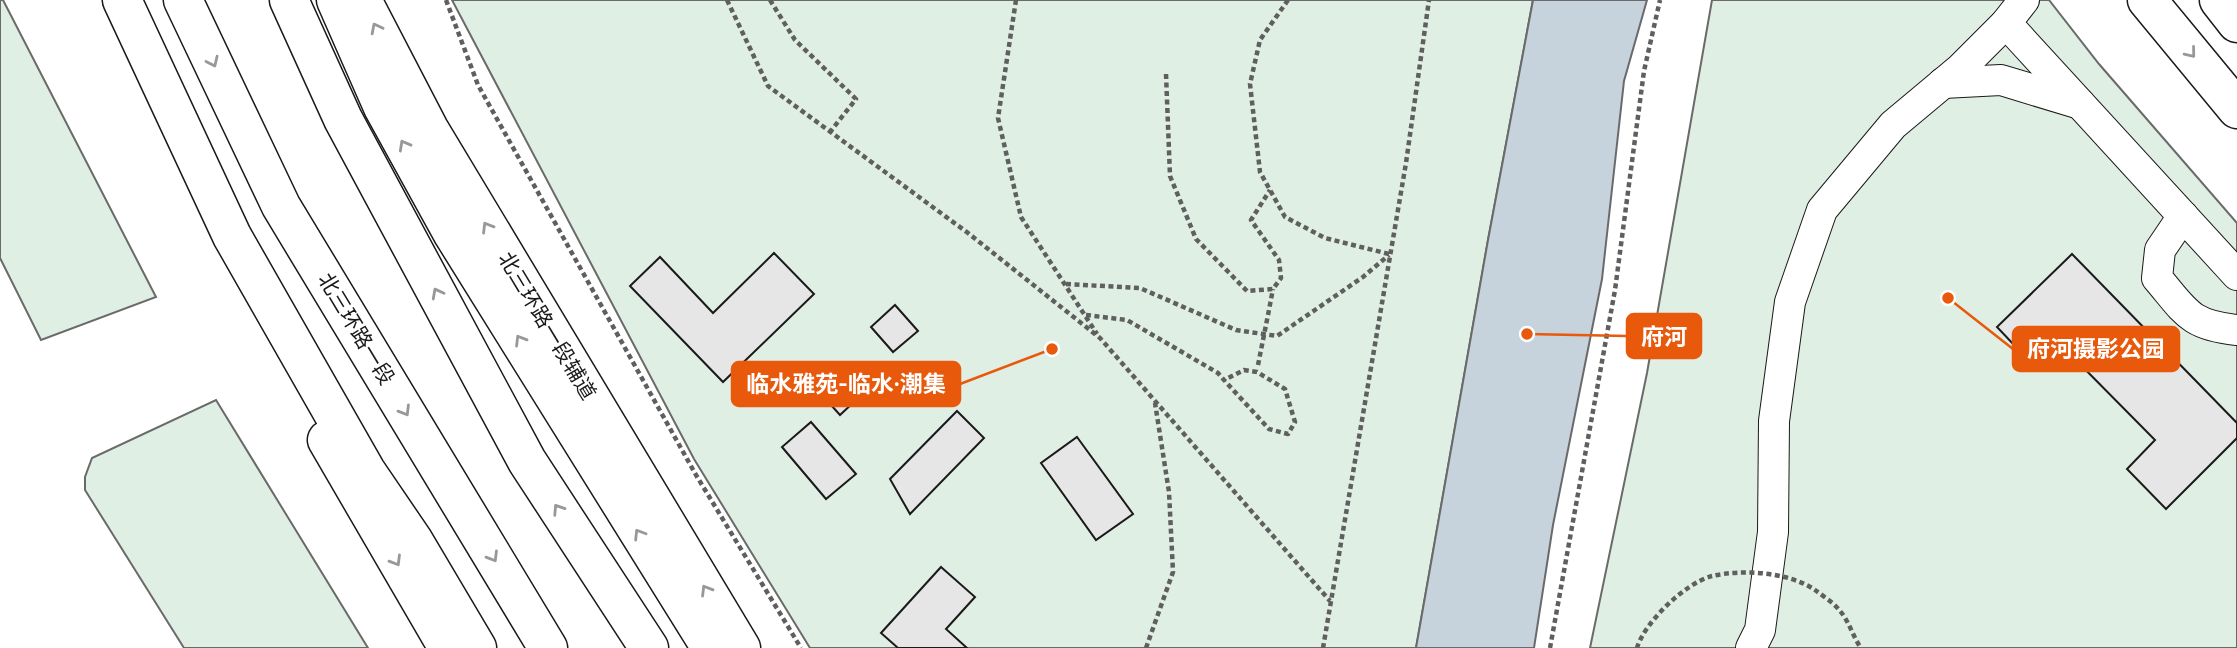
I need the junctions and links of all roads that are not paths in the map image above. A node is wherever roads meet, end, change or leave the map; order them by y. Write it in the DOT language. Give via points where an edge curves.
graph roads {
  1 [pos="106,0"];
  2 [pos="122,0"];
  3 [pos="183,0"];
  4 [pos="289,0"];
  5 [pos="336,0"];
  6 [pos="362,0"];
  7 [pos="2147,0"];
  8 [pos="2218,0"];
  9 [pos="2015,12"];
  10 [pos="2237,23"];
  11 [pos="1943,83"];
  12 [pos="2081,104"];
  13 [pos="2237,109"];
  14 [pos="2183,216"];
  15 [pos="2237,275"];
  16 [pos="2237,330"];
  17 [pos="706,640"];
  18 [pos="448,648"];
  19 [pos="477,648"];
  20 [pos="548,648"];
  21 [pos="649,648"];
  22 [pos="741,648"];
  23 [pos="1751,648"];
  1 -- 18 [label="main road, one-way" via="243,291"];
  2 -- 19 [label="main road" via="232,236 366,471"];
  3 -- 20 [label="main road, 北三环路一段, one-way" via="281,206"];
  21 -- 4 [label="main road, one-way" via="527,461 343,119"];
  17 -- 5 [label="main road, one-way" via="453,234 383,107"];
  22 -- 6 [label="main road, 北三环路一段辅道, one-way" via="429,129"];
  7 -- 13 [label="main road, one-way"];
  8 -- 10 [label="main road"];
  9 -- 11 [label="lane"];
  9 -- 12 [label="lane"];
  11 -- 12 [label="lane" via="2001,80"];
  11 -- 23 [label="lane" via="1893,125 1822,210 1790,302 1774,421 1773,533 1760,631"];
  12 -- 14 [label="lane"];
  14 -- 15 [label="lane"];
  14 -- 16 [label="lane" via="2160,250 2157,278 2192,319"];
}
